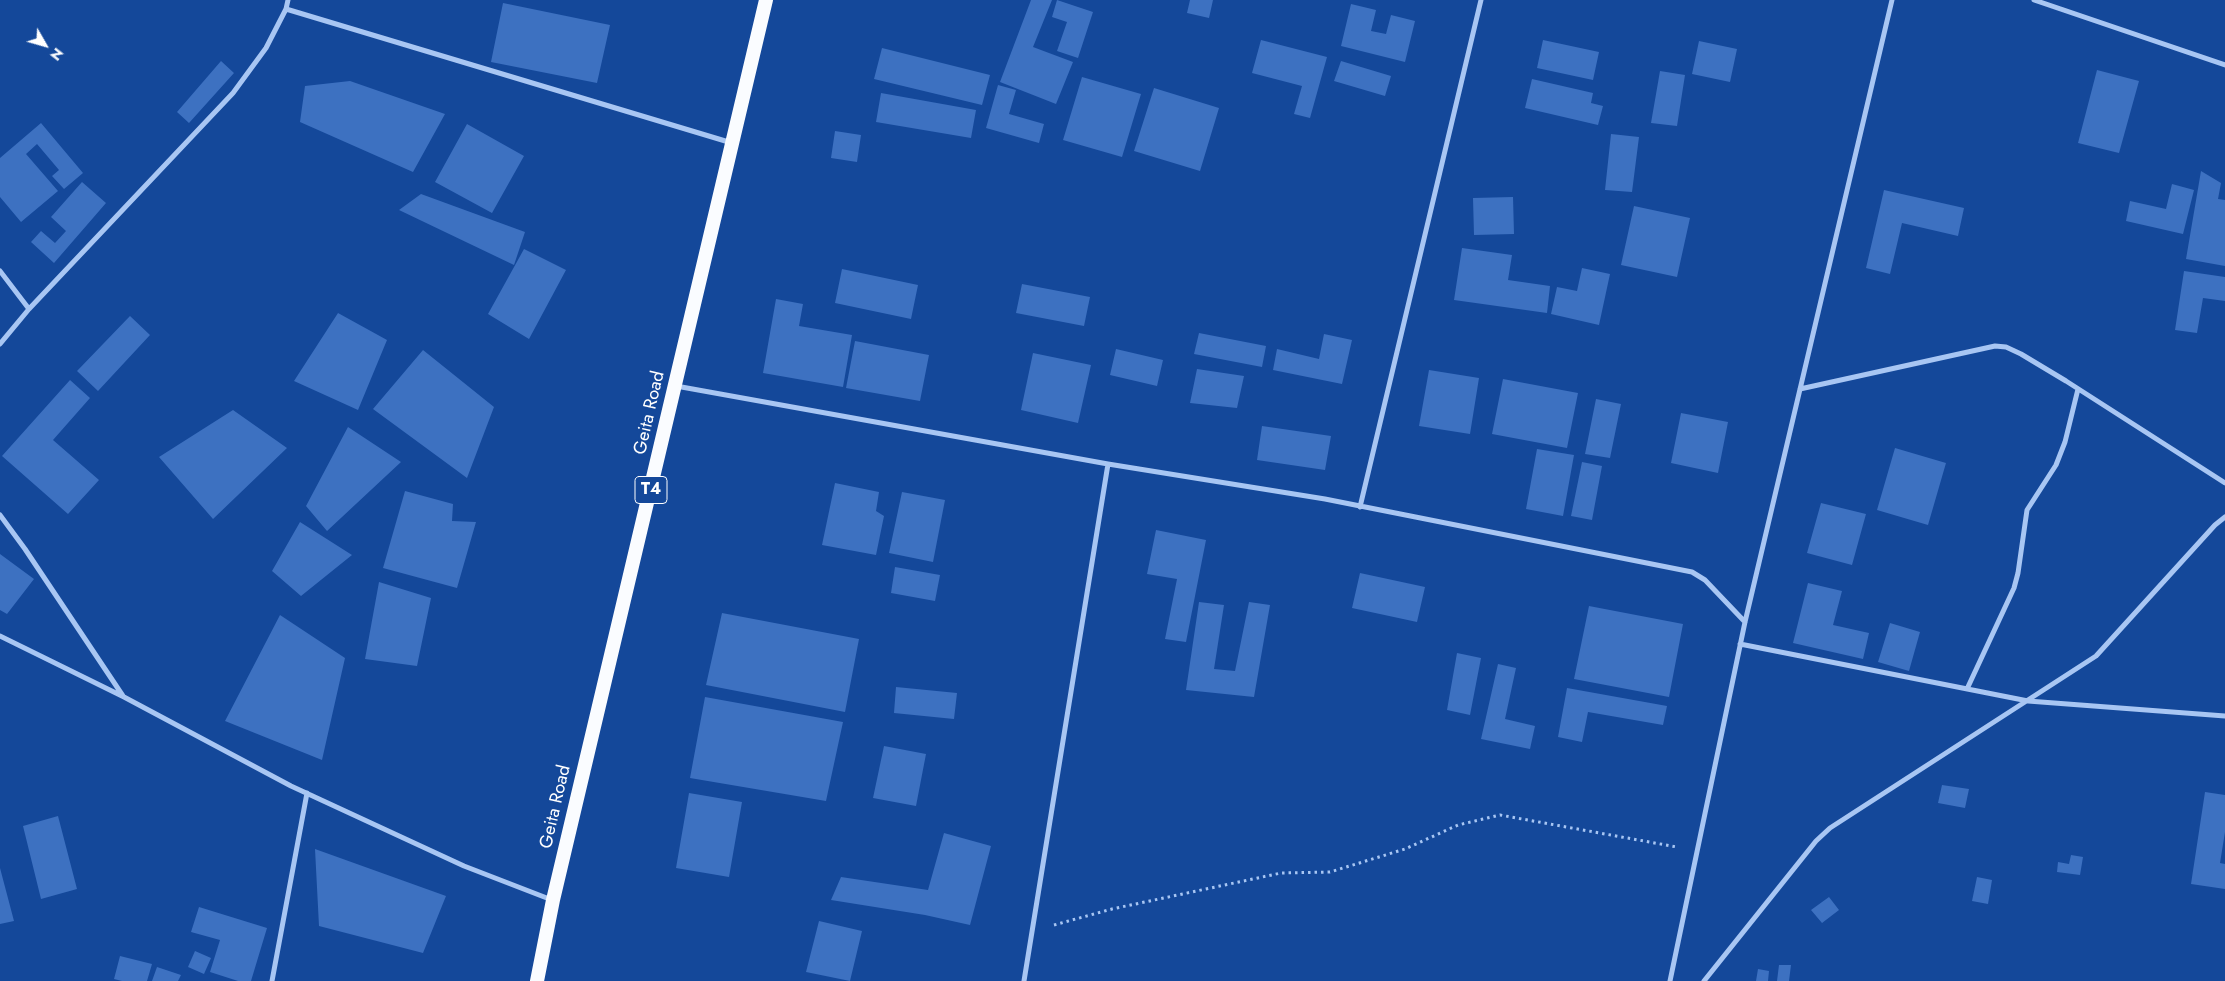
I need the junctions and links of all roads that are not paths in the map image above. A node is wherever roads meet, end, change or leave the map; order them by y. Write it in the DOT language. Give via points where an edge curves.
graph roads {
  1 [pos="288,0"];
  2 [pos="766,0"];
  3 [pos="1481,0"];
  4 [pos="1892,0"];
  5 [pos="2034,0"];
  6 [pos="286,9"];
  7 [pos="2225,66"];
  8 [pos="733,143"];
  9 [pos="0,271"];
  10 [pos="29,309"];
  11 [pos="0,344"];
  12 [pos="676,386"];
  13 [pos="1800,389"];
  14 [pos="2078,389"];
  15 [pos="1108,464"];
  16 [pos="2225,483"];
  17 [pos="1360,506"];
  18 [pos="0,514"];
  19 [pos="2225,517"];
  20 [pos="1744,622"];
  21 [pos="0,636"];
  22 [pos="1740,644"];
  23 [pos="1967,689"];
  24 [pos="124,697"];
  25 [pos="2028,701"];
  26 [pos="2225,716"];
  27 [pos="307,793"];
  28 [pos="553,900"];
  29 [pos="272,981"];
  30 [pos="537,981"];
  31 [pos="1024,981"];
  32 [pos="1670,981"];
  33 [pos="1704,981"];
  1 -- 6 [label="street"];
  2 -- 8 [label="highway, Geita Road / T4"];
  3 -- 17 [label="street"];
  4 -- 13 [label="street"];
  5 -- 7 [label="street"];
  6 -- 8 [label="street"];
  6 -- 10 [label="street" via="266,48 233,93"];
  8 -- 12 [label="highway, Geita Road / T4"];
  9 -- 10 [label="street"];
  10 -- 11 [label="street"];
  12 -- 15 [label="street"];
  12 -- 28 [label="highway, Geita Road / T4"];
  13 -- 14 [label="street" via="1995,346 2021,354"];
  13 -- 20 [label="street"];
  14 -- 16 [label="street"];
  14 -- 23 [label="street" via="2066,442 2056,465 2027,510 2014,588"];
  15 -- 17 [label="street"];
  15 -- 31 [label="street"];
  17 -- 20 [label="street" via="1692,572 1705,580"];
  18 -- 24 [label="street"];
  19 -- 25 [label="street" via="2096,656"];
  20 -- 22 [label="street"];
  21 -- 24 [label="street"];
  22 -- 23 [label="street"];
  22 -- 32 [label="street"];
  23 -- 25 [label="street"];
  24 -- 27 [label="street"];
  25 -- 26 [label="street"];
  25 -- 33 [label="street" via="1830,828 1816,841"];
  27 -- 28 [label="street" via="464,866"];
  27 -- 29 [label="street"];
  28 -- 30 [label="highway, Geita Road / T4"];
}
